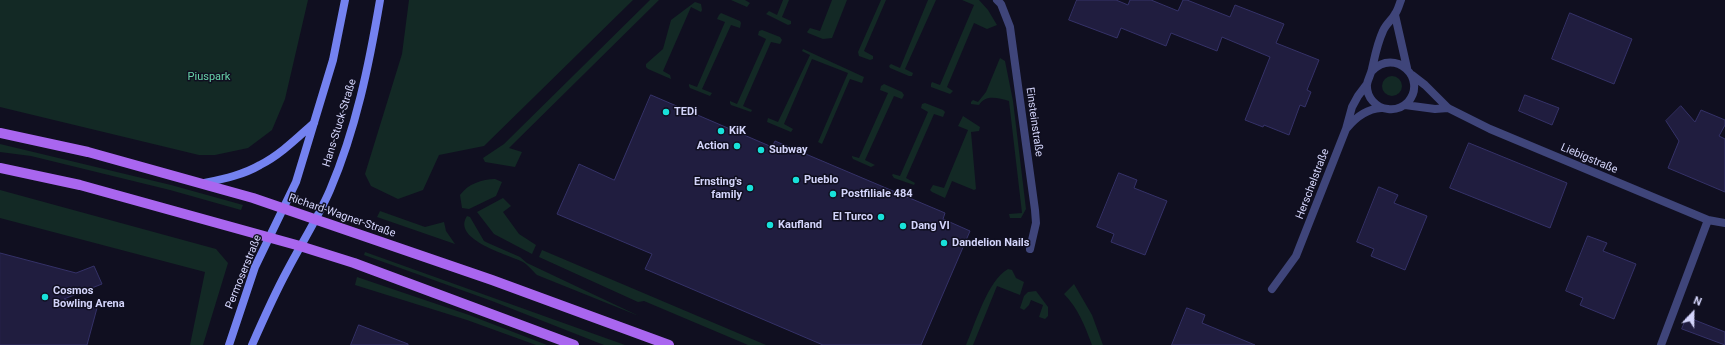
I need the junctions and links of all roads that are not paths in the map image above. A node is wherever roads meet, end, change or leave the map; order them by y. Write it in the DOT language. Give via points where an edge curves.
graph roads {
  1 [pos="345,0"];
  2 [pos="380,0"];
  3 [pos="997,0"];
  4 [pos="1401,0"];
  5 [pos="1395,15"];
  6 [pos="1372,72"];
  7 [pos="1409,72"];
  8 [pos="1367,84"];
  9 [pos="1405,104"];
  10 [pos="1382,108"];
  11 [pos="1448,108"];
  12 [pos="314,122"];
  13 [pos="1346,129"];
  14 [pos="0,133"];
  15 [pos="0,168"];
  16 [pos="204,183"];
  17 [pos="284,208"];
  18 [pos="315,219"];
  19 [pos="1708,220"];
  20 [pos="1725,223"];
  21 [pos="269,238"];
  22 [pos="300,246"];
  23 [pos="1030,249"];
  24 [pos="1272,289"];
  25 [pos="229,345"];
  26 [pos="252,345"];
  27 [pos="574,345"];
  28 [pos="669,345"];
  29 [pos="1660,345"];
  1 -- 12 [label="main road" via="333,60"];
  2 -- 18 [label="main road, Hans-Stuck-Straße" via="370,60 353,126 329,192"];
  3 -- 23 [label="street, Einsteinstraße" via="1010,28 1036,210"];
  4 -- 5 [label="street, Herschelstraße"];
  5 -- 6 [label="street, Herschelstraße" via="1389,20 1381,36"];
  5 -- 7 [label="street"];
  6 -- 7 [label="street" via="1387,62 1397,63"];
  6 -- 8 [label="street, Herschelstraße"];
  7 -- 9 [label="street" via="1413,92"];
  7 -- 11 [label="street, Liebigstraße"];
  8 -- 10 [label="street" via="1372,101"];
  8 -- 13 [label="street, Herschelstraße" via="1352,107"];
  9 -- 10 [label="street" via="1397,109"];
  9 -- 11 [label="street, Liebigstraße" via="1435,109"];
  10 -- 13 [label="street" via="1374,108 1360,116"];
  11 -- 19 [label="street, Liebigstraße" via="1490,129"];
  12 -- 16 [label="main road" via="287,147 260,166 235,176"];
  12 -- 17 [label="main road" via="296,182"];
  13 -- 24 [label="street, Herschelstraße" via="1296,256"];
  14 -- 16 [label="main road, Richard-Wagner-Straße" via="88,152"];
  15 -- 21 [label="main road" via="80,185"];
  16 -- 17 [label="main road, Richard-Wagner-Straße"];
  17 -- 18 [label="main road, Richard-Wagner-Straße"];
  17 -- 21 [label="main road, Permoserstraße"];
  18 -- 22 [label="main road, Hans-Stuck-Straße"];
  18 -- 28 [label="main road, Richard-Wagner-Straße"];
  19 -- 20 [label="street, Liebigstraße"];
  19 -- 29 [label="street"];
  21 -- 22 [label="main road"];
  21 -- 25 [label="main road, Permoserstraße" via="255,267"];
  22 -- 26 [label="main road"];
  22 -- 27 [label="main road" via="354,263"];
}
